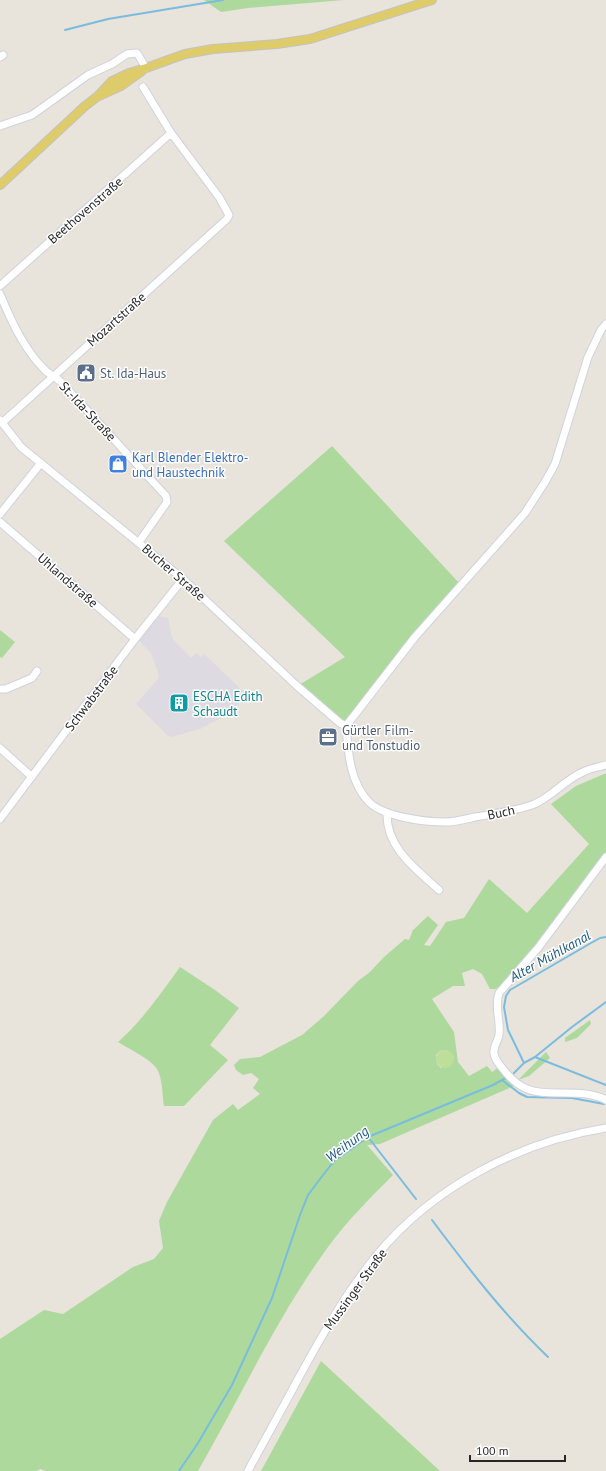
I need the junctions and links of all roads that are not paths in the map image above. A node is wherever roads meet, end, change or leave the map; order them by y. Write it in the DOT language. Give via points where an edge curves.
graph roads {
  1 [pos="432,0"];
  2 [pos="146,68"];
  3 [pos="143,87"];
  4 [pos="0,126"];
  5 [pos="171,133"];
  6 [pos="0,185"];
  7 [pos="0,286"];
  8 [pos="0,294"];
  9 [pos="606,324"];
  10 [pos="54,376"];
  11 [pos="1,421"];
  12 [pos="41,463"];
  13 [pos="0,514"];
  14 [pos="0,522"];
  15 [pos="139,542"];
  16 [pos="183,579"];
  17 [pos="135,639"];
  18 [pos="37,671"];
  19 [pos="0,689"];
  20 [pos="346,726"];
  21 [pos="0,748"];
  22 [pos="606,765"];
  23 [pos="32,777"];
  24 [pos="387,813"];
  25 [pos="0,819"];
  26 [pos="606,857"];
  27 [pos="439,890"];
  28 [pos="606,1100"];
  29 [pos="606,1128"];
  30 [pos="248,1471"];
  1 -- 2 [label="main road" via="310,39 213,49 185,54"];
  2 -- 4 [label="street" via="137,53 127,54 88,75 32,115"];
  2 -- 6 [label="main road" via="112,81"];
  3 -- 5 [label="street"];
  5 -- 7 [label="street, Beethovenstraße"];
  5 -- 10 [label="street, Mozartstraße" via="219,197 229,215"];
  8 -- 10 [label="street, St.-Ida-Straße" via="22,340 44,370"];
  9 -- 20 [label="street" via="600,330 588,357 554,464 538,495 415,637"];
  10 -- 11 [label="street, Mozartstraße"];
  10 -- 15 [label="street, St.-Ida-Straße" via="166,496 167,502"];
  11 -- 12 [label="street, Bucher Straße" via="21,447"];
  12 -- 13 [label="street"];
  12 -- 15 [label="street, Bucher Straße"];
  14 -- 17 [label="street, Uhlandstraße"];
  15 -- 16 [label="street, Bucher Straße"];
  16 -- 17 [label="street, Schwabstraße"];
  16 -- 20 [label="street, Bucher Straße" via="296,685"];
  17 -- 23 [label="street, Schwabstraße"];
  18 -- 19 [label="street" via="32,678"];
  20 -- 24 [label="street, Buch" via="349,757 357,783 371,804"];
  21 -- 23 [label="street"];
  22 -- 24 [label="street, Buch" via="582,772 546,797 512,810 445,822"];
  23 -- 25 [label="street, Schwabstraße"];
  24 -- 27 [label="street" via="386,820 391,838 400,853"];
  26 -- 28 [label="street" via="538,948 499,993 496,1001 499,1035 493,1052 505,1072 523,1088 534,1092 599,1096"];
  29 -- 30 [label="street, Mussinger Straße" via="584,1131 546,1142 494,1163 460,1183 409,1222 377,1255 326,1327"];
}
